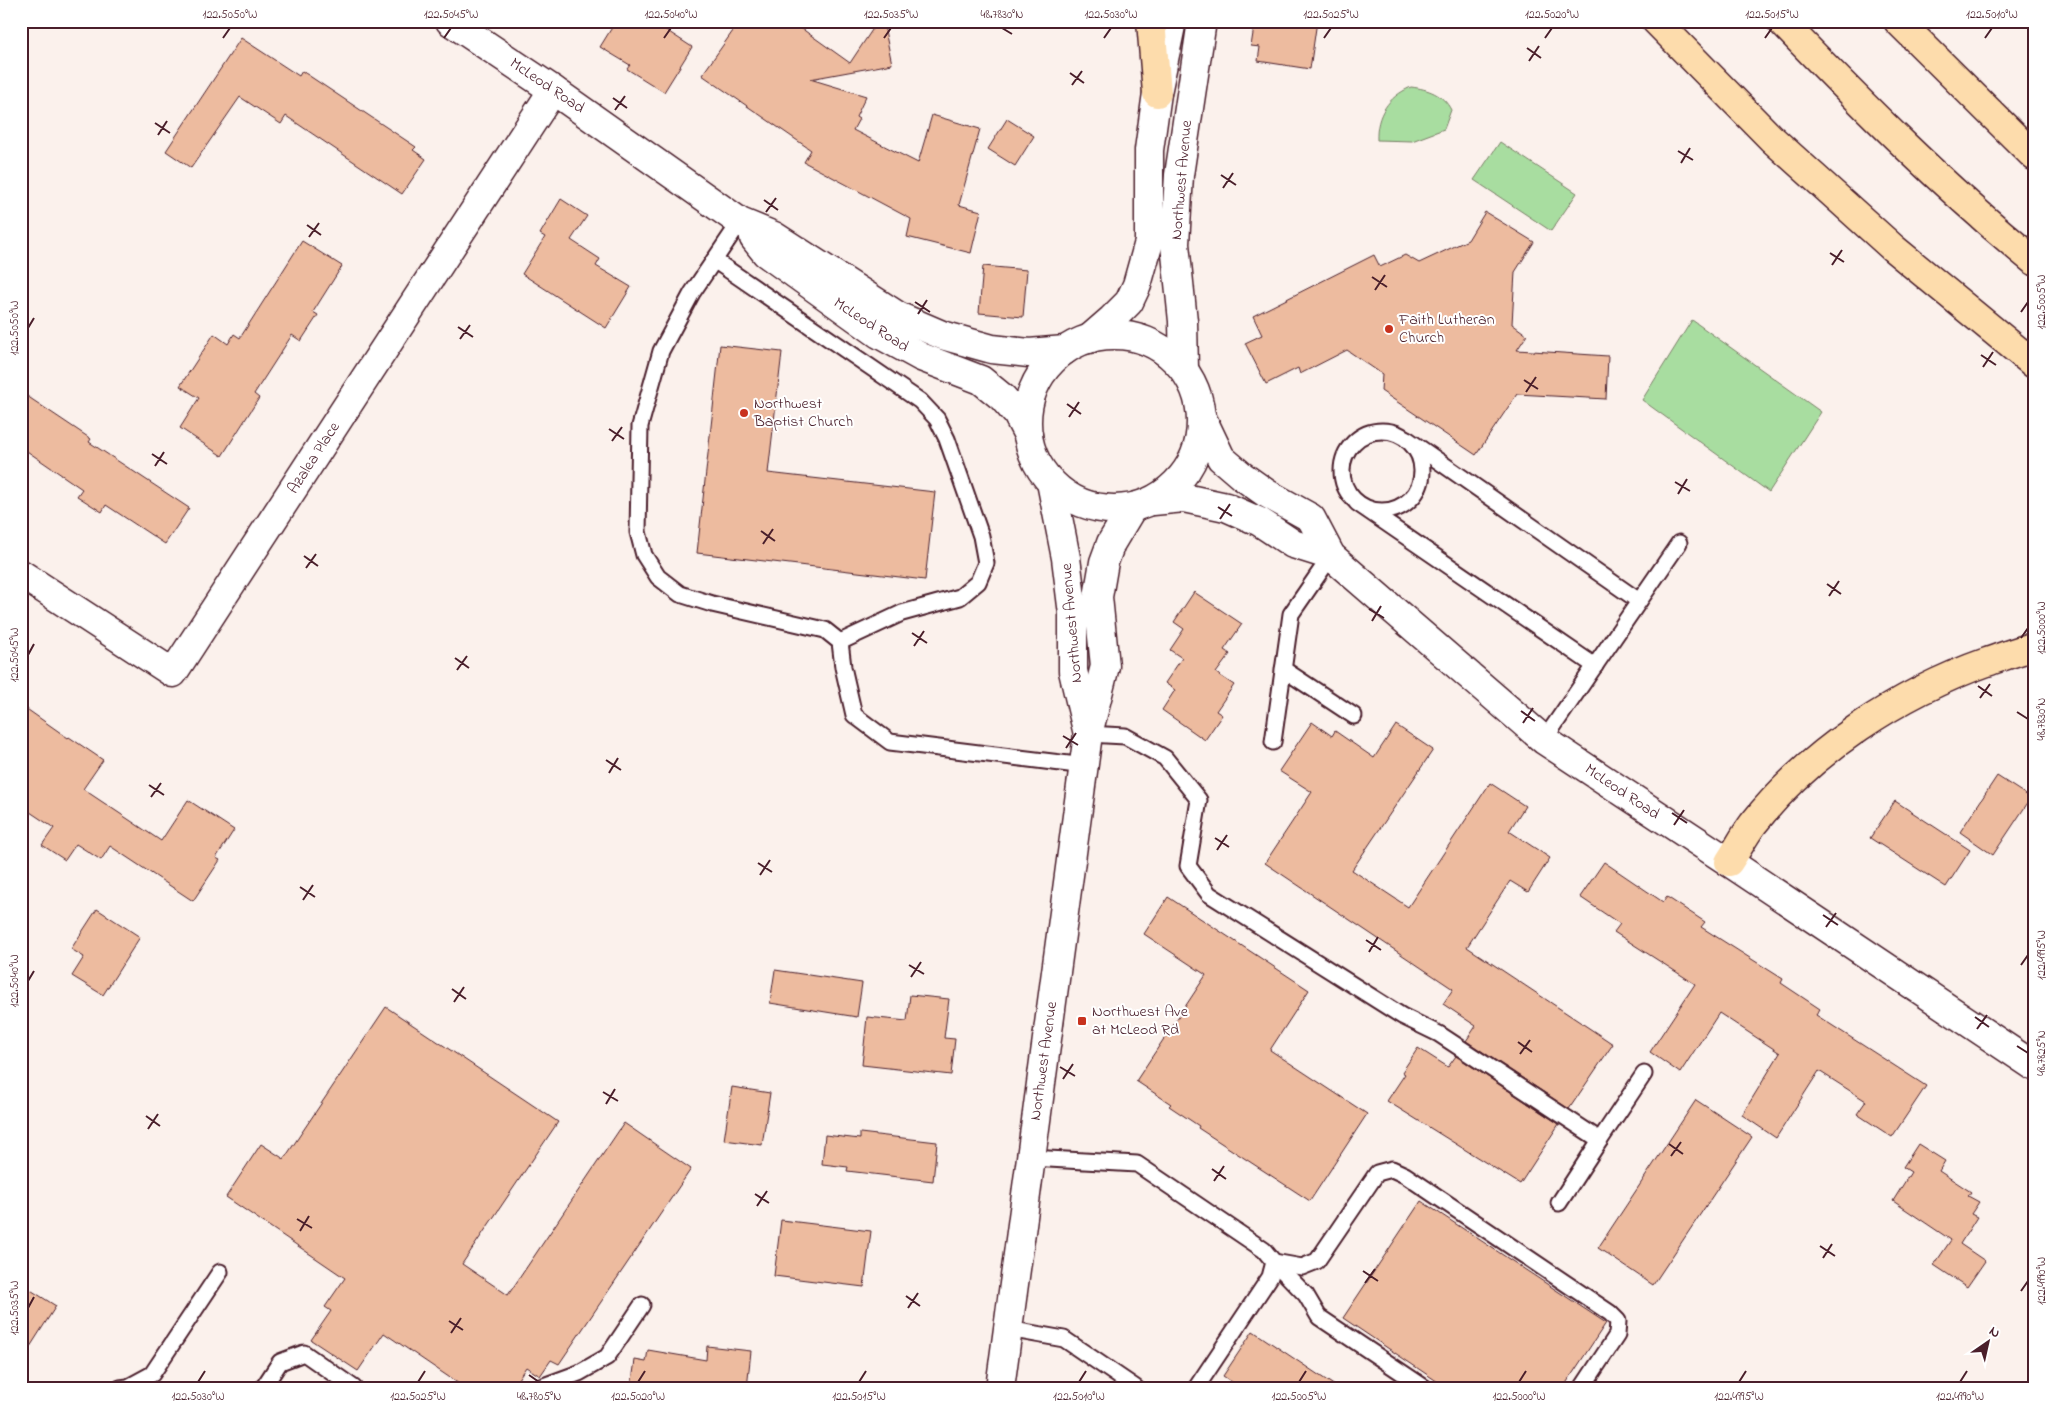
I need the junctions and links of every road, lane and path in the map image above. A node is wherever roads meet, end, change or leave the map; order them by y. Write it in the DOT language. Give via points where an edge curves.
graph roads {
  1 [pos="450,21"];
  2 [pos="1151,21"];
  3 [pos="1172,21"];
  4 [pos="1202,21"];
  5 [pos="1656,21"];
  6 [pos="1781,21"];
  7 [pos="1898,21"];
  8 [pos="554,90"];
  9 [pos="1157,93"];
  10 [pos="2034,156"];
  11 [pos="740,222"];
  12 [pos="714,260"];
  13 [pos="2034,261"];
  14 [pos="1090,338"];
  15 [pos="1065,350"];
  16 [pos="2034,364"];
  17 [pos="1184,370"];
  18 [pos="1202,418"];
  19 [pos="1028,435"];
  20 [pos="1407,439"];
  21 [pos="1051,482"];
  22 [pos="1357,503"];
  23 [pos="1142,504"];
  24 [pos="1679,543"];
  25 [pos="1331,556"];
  26 [pos="21,574"];
  27 [pos="1639,601"];
  28 [pos="840,642"];
  29 [pos="2034,647"];
  30 [pos="1595,666"];
  31 [pos="1284,669"];
  32 [pos="1354,716"];
  33 [pos="1088,734"];
  34 [pos="1544,740"];
  35 [pos="1273,742"];
  36 [pos="1084,766"];
  37 [pos="1729,862"];
  38 [pos="2034,1066"];
  39 [pos="1644,1074"];
  40 [pos="1600,1140"];
  41 [pos="1031,1158"];
  42 [pos="1559,1203"];
  43 [pos="1274,1262"];
  44 [pos="220,1272"];
  45 [pos="642,1305"];
  46 [pos="1008,1329"];
  47 [pos="120,1388"];
  48 [pos="262,1388"];
  49 [pos="354,1388"];
  50 [pos="538,1388"];
  51 [pos="1000,1388"];
  52 [pos="1136,1388"];
  53 [pos="1196,1388"];
  54 [pos="1425,1388"];
  55 [pos="1582,1388"];
  1 -- 8 [label="main road, McLeod Road"];
  2 -- 9 [label="highway"];
  3 -- 9 [label="main road, Northwest Avenue"];
  4 -- 17 [label="main road, Northwest Avenue" via="1179,176 1175,244"];
  5 -- 16 [label="highway" via="1771,138 1893,248"];
  6 -- 13 [label="highway" via="1878,122"];
  7 -- 10 [label="highway"];
  8 -- 11 [label="main road, McLeod Road"];
  8 -- 26 [label="main road, Azalea Place" via="173,673"];
  9 -- 14 [label="main road, Northwest Avenue" via="1149,150 1149,242 1138,285 1129,302"];
  11 -- 12 [label="lane"];
  11 -- 15 [label="main road, McLeod Road" via="774,236 898,316 942,335 992,349 1029,353"];
  11 -- 19 [label="main road, McLeod Road" via="766,253 879,334 921,356 981,380 1003,398"];
  12 -- 28 [label="lane" via="661,351 640,426 638,532 644,555 658,577 680,594 825,630"];
  12 -- 28 [label="lane" via="920,401 937,419 956,461 981,536 986,564 978,582 960,597 902,613"];
  14 -- 15 [label="main road"];
  14 -- 17 [label="main road" via="1106,335 1140,339 1167,353"];
  15 -- 19 [label="main road" via="1046,368 1033,392 1027,416"];
  17 -- 18 [label="main road" via="1196,392"];
  18 -- 23 [label="main road" via="1198,446 1187,471 1178,482"];
  18 -- 25 [label="main road, McLeod Road" via="1222,458 1266,493 1311,518"];
  19 -- 21 [label="main road" via="1041,470"];
  20 -- 22 [label="lane" via="1420,458 1422,470 1415,494 1400,506 1381,511"];
  20 -- 22 [label="lane" via="1378,430 1353,442 1341,466 1347,492"];
  20 -- 27 [label="lane"];
  21 -- 23 [label="main road" via="1070,497 1089,505 1106,509"];
  21 -- 33 [label="main road, Northwest Avenue" via="1073,614 1073,671"];
  22 -- 30 [label="lane"];
  23 -- 25 [label="main road, McLeod Road" via="1184,498 1226,507 1260,522 1292,544"];
  23 -- 33 [label="main road, Northwest Avenue" via="1111,543 1104,562 1098,597 1105,666"];
  24 -- 27 [label="lane"];
  25 -- 31 [label="lane" via="1291,614"];
  25 -- 34 [label="main road, McLeod Road"];
  27 -- 30 [label="lane"];
  28 -- 36 [label="lane" via="854,715 890,742"];
  29 -- 37 [label="highway" via="1954,675 1876,716 1811,764 1752,826"];
  30 -- 34 [label="lane"];
  31 -- 32 [label="lane"];
  31 -- 35 [label="lane"];
  33 -- 36 [label="main road, Northwest Avenue"];
  33 -- 40 [label="lane" via="1125,736 1165,758 1199,800 1188,866 1208,894 1402,1016 1439,1034"];
  34 -- 37 [label="main road, McLeod Road"];
  36 -- 41 [label="main road, Northwest Avenue"];
  37 -- 38 [label="main road, McLeod Road"];
  39 -- 40 [label="lane"];
  40 -- 42 [label="lane"];
  41 -- 43 [label="lane" via="1137,1164 1264,1250"];
  41 -- 46 [label="main road, Northwest Avenue"];
  43 -- 53 [label="lane" via="1270,1277"];
  43 -- 54 [label="lane" via="1306,1294 1319,1317"];
  43 -- 55 [label="lane" via="1302,1267 1316,1261 1377,1173 1392,1169 1602,1307 1618,1322 1616,1334"];
  44 -- 47 [label="lane" via="152,1374"];
  45 -- 50 [label="lane" via="607,1357 580,1373"];
  46 -- 51 [label="main road, Northwest Avenue"];
  46 -- 52 [label="lane" via="1064,1338"];
  48 -- 49 [label="lane" via="280,1362 304,1353"];
}
